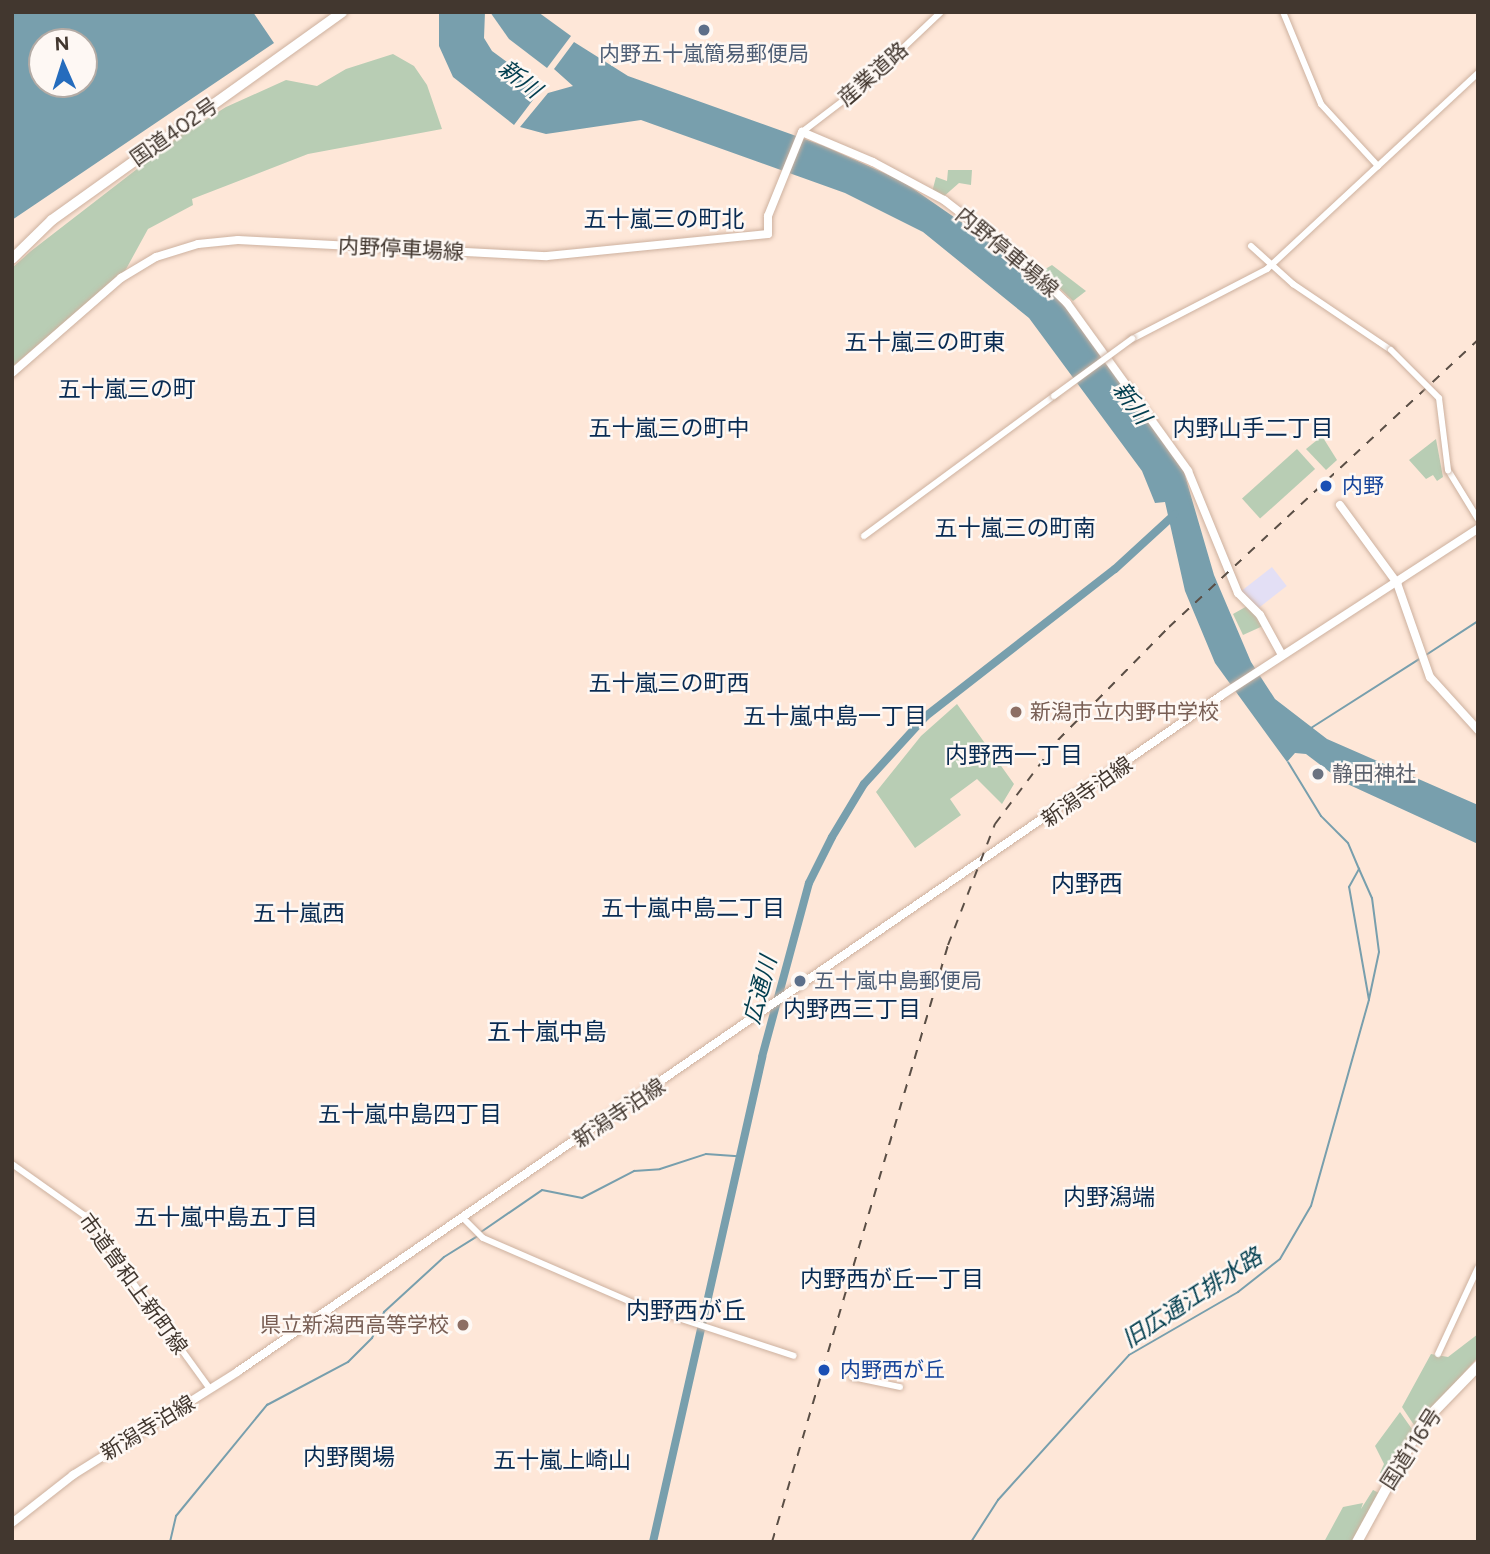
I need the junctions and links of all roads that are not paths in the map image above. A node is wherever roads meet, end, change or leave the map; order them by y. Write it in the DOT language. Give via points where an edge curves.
graph roads {
  1 [pos="342,12"];
  2 [pos="941,12"];
  3 [pos="1283,12"];
  4 [pos="1478,74"];
  5 [pos="802,134"];
  6 [pos="1378,166"];
  7 [pos="1251,246"];
  8 [pos="12,259"];
  9 [pos="1272,265"];
  10 [pos="12,373"];
  11 [pos="1340,505"];
  12 [pos="1478,519"];
  13 [pos="1478,529"];
  14 [pos="864,536"];
  15 [pos="1397,583"];
  16 [pos="1282,655"];
  17 [pos="1478,730"];
  18 [pos="12,1164"];
  19 [pos="463,1218"];
  20 [pos="1478,1269"];
  21 [pos="1438,1354"];
  22 [pos="794,1356"];
  23 [pos="1478,1366"];
  24 [pos="852,1377"];
  25 [pos="901,1387"];
  26 [pos="210,1389"];
  27 [pos="12,1523"];
  28 [pos="1357,1542"];
  1 -- 8 [label="highway, 国道402号" via="63,212"];
  2 -- 5 [label="street, 産業道路" via="877,74"];
  3 -- 6 [label="street" via="1321,104"];
  4 -- 6 [label="street"];
  5 -- 10 [label="main road, 内野停車場線" via="768,216 768,234 547,256 237,240 177,249 121,278"];
  5 -- 16 [label="main road, 内野停車場線" via="873,162 944,200 1027,264 1067,303 1182,461 1238,593 1260,615"];
  6 -- 9 [label="street"];
  7 -- 9 [label="street"];
  9 -- 12 [label="street, bridge" via="1391,350 1439,398 1448,470"];
  9 -- 14 [label="street, bridge" via="1132,339"];
  11 -- 15 [label="main road"];
  13 -- 15 [label="main road"];
  15 -- 16 [label="main road"];
  15 -- 17 [label="main road" via="1426,670"];
  16 -- 19 [label="main road, 新潟寺泊線"];
  18 -- 26 [label="street, 市道曽和上新町線" via="84,1215"];
  19 -- 22 [label="street" via="491,1242 695,1325"];
  19 -- 26 [label="main road, 新潟寺泊線"];
  20 -- 21 [label="street"];
  23 -- 28 [label="highway, 国道116号" via="1421,1425"];
  24 -- 25 [label="street"];
  26 -- 27 [label="main road, 新潟寺泊線" via="73,1475"];
}
